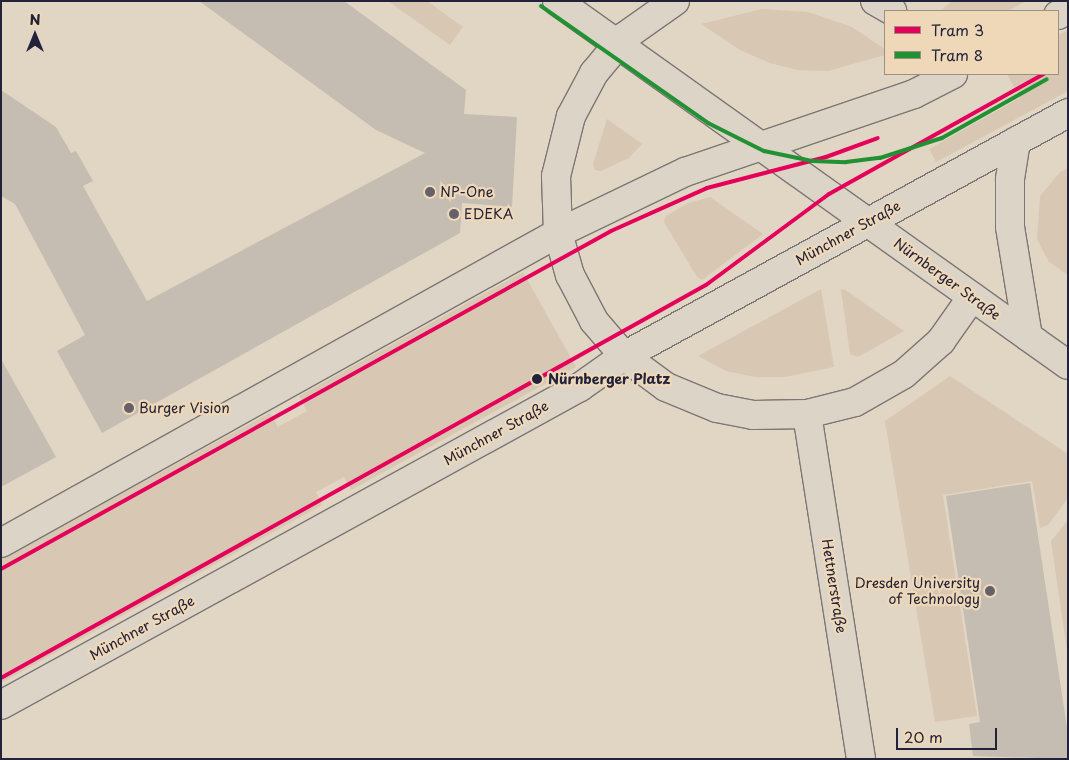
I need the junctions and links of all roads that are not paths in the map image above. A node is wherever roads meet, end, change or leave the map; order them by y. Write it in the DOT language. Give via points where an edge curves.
graph roads {
  1 [pos="557,1"];
  2 [pos="675,1"];
  3 [pos="875,1"];
  4 [pos="890,10"];
  5 [pos="618,44"];
  6 [pos="951,75"];
  7 [pos="1068,113"];
  8 [pos="1016,141"];
  9 [pos="761,146"];
  10 [pos="867,222"];
  11 [pos="558,233"];
  12 [pos="972,296"];
  13 [pos="1028,337"];
  14 [pos="624,356"];
  15 [pos="1068,365"];
  16 [pos="807,414"];
  17 [pos="1,543"];
  18 [pos="1,705"];
  19 [pos="861,759"];
  1 -- 5 [label="street, Nürnberger Straße"];
  2 -- 5 [label="street" via="646,19"];
  3 -- 4 [label="street"];
  5 -- 9 [label="street, Nürnberger Straße"];
  5 -- 11 [label="street" via="583,90 564,137 556,176"];
  6 -- 9 [label="street" via="914,94"];
  7 -- 8 [label="street, Münchner Straße"];
  8 -- 10 [label="street, Münchner Straße"];
  8 -- 13 [label="street" via="1010,180 1010,226"];
  9 -- 10 [label="street, Nürnberger Straße"];
  9 -- 11 [label="street" via="685,172"];
  10 -- 12 [label="street, Nürnberger Straße"];
  10 -- 14 [label="street, Münchner Straße"];
  11 -- 14 [label="street" via="580,297 594,321"];
  11 -- 17 [label="street"];
  12 -- 13 [label="street, Nürnberger Straße"];
  12 -- 16 [label="street" via="941,341 904,374 855,402"];
  13 -- 15 [label="street, Nürnberger Straße"];
  14 -- 16 [label="street" via="666,387 717,408 753,415"];
  14 -- 18 [label="street, Münchner Straße" via="580,387"];
  16 -- 19 [label="street, Hettnerstraße"];
}
